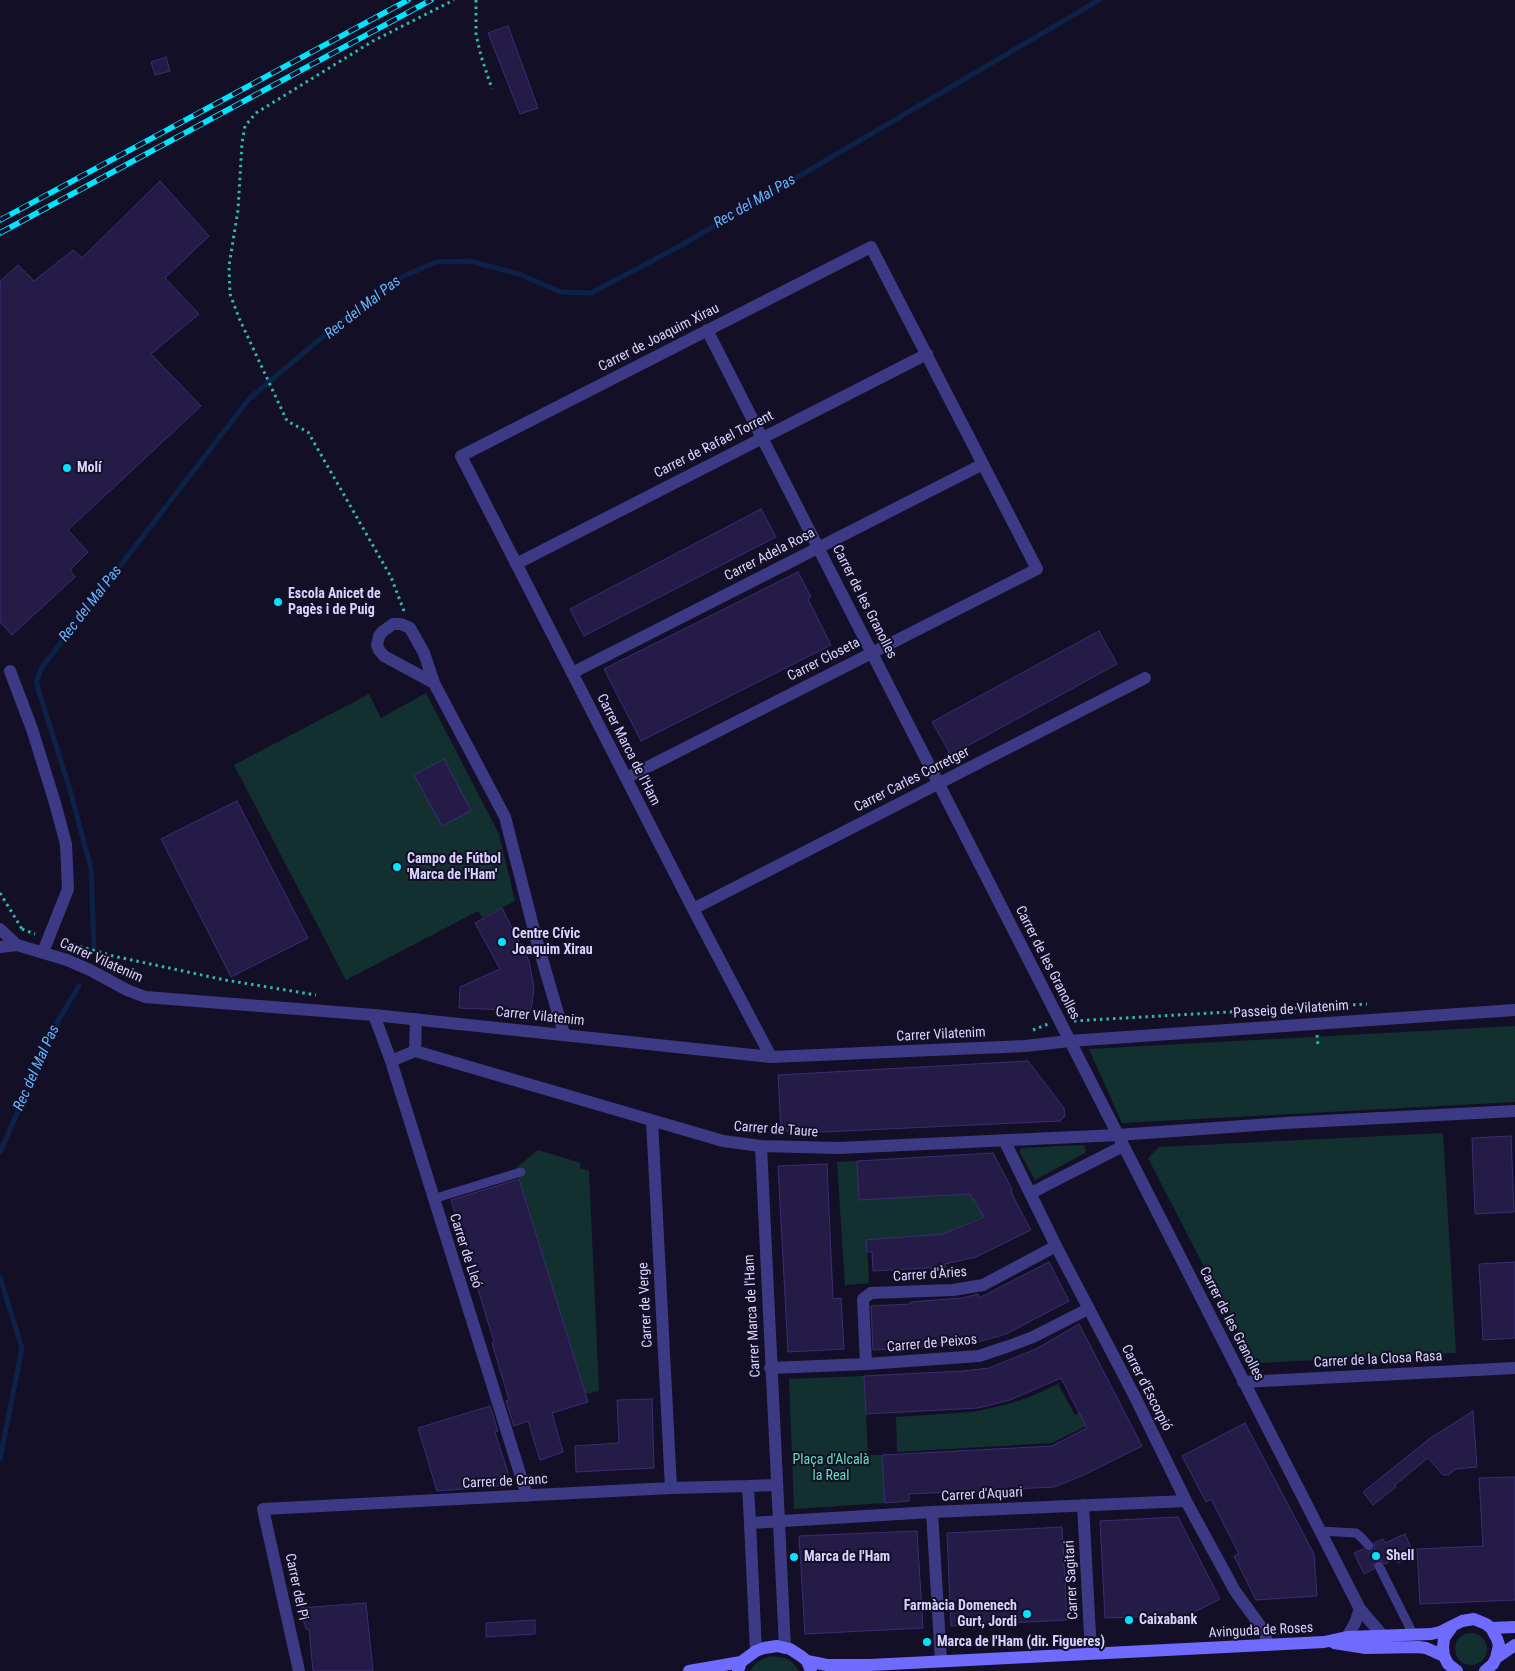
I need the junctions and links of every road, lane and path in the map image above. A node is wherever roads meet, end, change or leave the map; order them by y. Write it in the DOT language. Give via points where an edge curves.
graph roads {
  1 [pos="454,0"];
  2 [pos="476,0"];
  3 [pos="492,89"];
  4 [pos="707,330"];
  5 [pos="926,354"];
  6 [pos="762,438"];
  7 [pos="460,456"];
  8 [pos="983,464"];
  9 [pos="819,547"];
  10 [pos="516,564"];
  11 [pos="410,628"];
  12 [pos="873,652"];
  13 [pos="10,671"];
  14 [pos="572,673"];
  15 [pos="1145,678"];
  16 [pos="434,683"];
  17 [pos="626,778"];
  18 [pos="940,783"];
  19 [pos="0,893"];
  20 [pos="693,909"];
  21 [pos="0,929"];
  22 [pos="22,929"];
  23 [pos="49,938"];
  24 [pos="17,945"];
  25 [pos="0,947"];
  26 [pos="43,952"];
  27 [pos="319,995"];
  28 [pos="1371,1004"];
  29 [pos="1515,1010"];
  30 [pos="374,1015"];
  31 [pos="416,1019"];
  32 [pos="1060,1022"];
  33 [pos="564,1034"];
  34 [pos="1025,1034"];
  35 [pos="1069,1041"];
  36 [pos="415,1051"];
  37 [pos="770,1057"];
  38 [pos="391,1061"];
  39 [pos="1515,1111"];
  40 [pos="652,1120"];
  41 [pos="1004,1140"];
  42 [pos="1121,1140"];
  43 [pos="760,1146"];
  44 [pos="522,1172"];
  45 [pos="1031,1193"];
  46 [pos="433,1199"];
  47 [pos="1056,1246"];
  48 [pos="1088,1309"];
  49 [pos="866,1364"];
  50 [pos="770,1368"];
  51 [pos="1515,1368"];
  52 [pos="1244,1382"];
  53 [pos="776,1485"];
  54 [pos="748,1486"];
  55 [pos="671,1488"];
  56 [pos="527,1496"];
  57 [pos="1186,1501"];
  58 [pos="1083,1505"];
  59 [pos="263,1509"];
  60 [pos="932,1512"];
  61 [pos="779,1521"];
  62 [pos="750,1523"];
  63 [pos="1320,1531"];
  64 [pos="1369,1546"];
  65 [pos="1379,1566"];
  66 [pos="1360,1609"];
  67 [pos="1456,1623"];
  68 [pos="1515,1627"];
  69 [pos="1491,1628"];
  70 [pos="1413,1634"];
  71 [pos="1382,1635"];
  72 [pos="1347,1637"];
  73 [pos="1324,1642"];
  74 [pos="1268,1645"];
  75 [pos="1515,1645"];
  76 [pos="785,1648"];
  77 [pos="756,1650"];
  78 [pos="1091,1653"];
  79 [pos="1444,1656"];
  80 [pos="1496,1658"];
  81 [pos="941,1661"];
  82 [pos="870,1665"];
  83 [pos="740,1666"];
  84 [pos="809,1666"];
  85 [pos="299,1671"];
  86 [pos="689,1671"];
  87 [pos="850,1671"];
  88 [pos="1457,1671"];
  89 [pos="1484,1671"];
  1 -- 11 [label="path" via="374,41 256,113 246,126 242,143 238,210 230,266 230,294 272,392 287,421 308,432 391,577"];
  2 -- 3 [label="path" via="476,34"];
  4 -- 5 [label="street, Carrer de Joaquim Xirau" via="871,247"];
  4 -- 6 [label="street, Carrer de les Granolles"];
  4 -- 7 [label="street, Carrer de Joaquim Xirau"];
  5 -- 6 [label="street, Carrer de Rafael Torrent"];
  5 -- 8 [label="street"];
  6 -- 9 [label="street, Carrer de les Granolles"];
  6 -- 10 [label="street, Carrer de Rafael Torrent"];
  7 -- 10 [label="street, Carrer Marca de l'Ham"];
  8 -- 9 [label="street, Carrer Adela Rosa"];
  8 -- 12 [label="street, Carrer Closeta" via="1037,569"];
  9 -- 12 [label="street, Carrer de les Granolles"];
  9 -- 14 [label="street, Carrer Adela Rosa"];
  10 -- 14 [label="street, Carrer Marca de l'Ham"];
  11 -- 16 [label="street" via="424,653"];
  11 -- 16 [label="street" via="401,624 388,627 379,636 379,650 392,661"];
  12 -- 17 [label="street, Carrer Closeta"];
  12 -- 18 [label="street, Carrer de les Granolles"];
  13 -- 23 [label="street" via="32,729 66,844 68,889"];
  14 -- 17 [label="street, Carrer Marca de l'Ham"];
  15 -- 18 [label="street, Carrer Carles Corretger"];
  16 -- 33 [label="street" via="506,818"];
  17 -- 20 [label="street, Carrer Marca de l'Ham"];
  18 -- 20 [label="street, Carrer Carles Corretger"];
  18 -- 32 [label="street, Carrer de les Granolles"];
  19 -- 22 [label="path"];
  20 -- 37 [label="street, Carrer Marca de l'Ham"];
  21 -- 24 [label="street, Carrer Vilatenim"];
  22 -- 23 [label="path"];
  22 -- 24 [label="path"];
  23 -- 26 [label="street"];
  23 -- 27 [label="path" via="113,956 225,980"];
  24 -- 25 [label="street, Carrer Vilatenim"];
  24 -- 26 [label="street, Carrer Vilatenim"];
  26 -- 30 [label="street, Carrer Vilatenim" via="90,970 145,997"];
  28 -- 32 [label="path"];
  29 -- 35 [label="street, Passeig de Vilatenim"];
  30 -- 31 [label="street, Carrer Vilatenim"];
  30 -- 38 [label="street, Carrer de Lleó"];
  31 -- 33 [label="street, Carrer Vilatenim"];
  31 -- 36 [label="street"];
  32 -- 34 [label="path" via="1046,1024"];
  32 -- 35 [label="street, Carrer de les Granolles"];
  33 -- 37 [label="street, Carrer Vilatenim"];
  35 -- 37 [label="street, Carrer Vilatenim" via="1025,1046"];
  35 -- 42 [label="street, Carrer de les Granolles"];
  36 -- 38 [label="street"];
  36 -- 40 [label="street, Carrer de Taure"];
  38 -- 46 [label="street, Carrer de Lleó"];
  39 -- 42 [label="street" via="1285,1123"];
  40 -- 43 [label="street, Carrer de Taure" via="723,1141"];
  40 -- 55 [label="street, Carrer de Verge"];
  41 -- 42 [label="street, Carrer de Taure"];
  41 -- 43 [label="street, Carrer de Taure" via="839,1148"];
  41 -- 45 [label="street, Carrer d'Escorpió"];
  42 -- 45 [label="street"];
  42 -- 52 [label="street, Carrer de les Granolles"];
  43 -- 50 [label="street, Carrer Marca de l'Ham"];
  44 -- 46 [label="lane"];
  45 -- 47 [label="street, Carrer d'Escorpió"];
  46 -- 56 [label="street, Carrer de Lleó"];
  47 -- 48 [label="street, Carrer d'Escorpió"];
  47 -- 49 [label="street, Carrer d'Àries" via="983,1285 953,1290 871,1293 863,1299"];
  48 -- 49 [label="street, Carrer de Peixos" via="1033,1337 979,1356"];
  48 -- 57 [label="street, Carrer d'Escorpió"];
  49 -- 50 [label="street, Carrer de Peixos"];
  50 -- 53 [label="street, Carrer Marca de l'Ham"];
  51 -- 52 [label="street, Carrer de la Closa Rasa"];
  52 -- 63 [label="street, Carrer de les Granolles"];
  53 -- 54 [label="street"];
  53 -- 61 [label="street, Carrer Marca de l'Ham"];
  54 -- 55 [label="street, Carrer de Cranc"];
  54 -- 62 [label="street"];
  55 -- 56 [label="street, Carrer de Cranc"];
  56 -- 59 [label="street, Carrer de Cranc"];
  57 -- 58 [label="street, Carrer d'Aquari"];
  57 -- 74 [label="street, Carrer d'Escorpió" via="1235,1591 1264,1631"];
  58 -- 60 [label="street, Carrer d'Aquari"];
  58 -- 78 [label="street, Carrer Sagitari"];
  59 -- 85 [label="street, Carrer del Pi"];
  60 -- 61 [label="street, Carrer d'Aquari"];
  60 -- 81 [label="street"];
  61 -- 62 [label="street"];
  61 -- 76 [label="street, Carrer Marca de l'Ham"];
  62 -- 77 [label="street"];
  63 -- 64 [label="lane" via="1356,1533"];
  63 -- 66 [label="street, Carrer de les Granolles"];
  65 -- 70 [label="lane"];
  66 -- 71 [label="street, Carrer de les Granolles"];
  66 -- 72 [label="street"];
  67 -- 69 [label="main road" via="1474,1619"];
  67 -- 70 [label="main road" via="1440,1632"];
  67 -- 79 [label="main road" via="1444,1638"];
  68 -- 69 [label="main road"];
  69 -- 80 [label="main road" via="1498,1645"];
  70 -- 71 [label="main road"];
  71 -- 72 [label="main road"];
  72 -- 73 [label="main road"];
  73 -- 74 [label="main road, Avinguda de Roses"];
  73 -- 79 [label="main road" via="1366,1648 1418,1647"];
  74 -- 78 [label="main road, Avinguda de Roses"];
  75 -- 80 [label="main road"];
  76 -- 77 [label="main road"];
  76 -- 84 [label="main road"];
  77 -- 83 [label="main road"];
  78 -- 81 [label="main road, Avinguda de Roses"];
  79 -- 88 [label="main road"];
  80 -- 89 [label="main road"];
  81 -- 82 [label="main road, Avinguda de Roses"];
  82 -- 84 [label="main road, Avinguda de Roses"];
  82 -- 87 [label="main road, Avinguda de Roses"];
  83 -- 86 [label="main road"];
}
